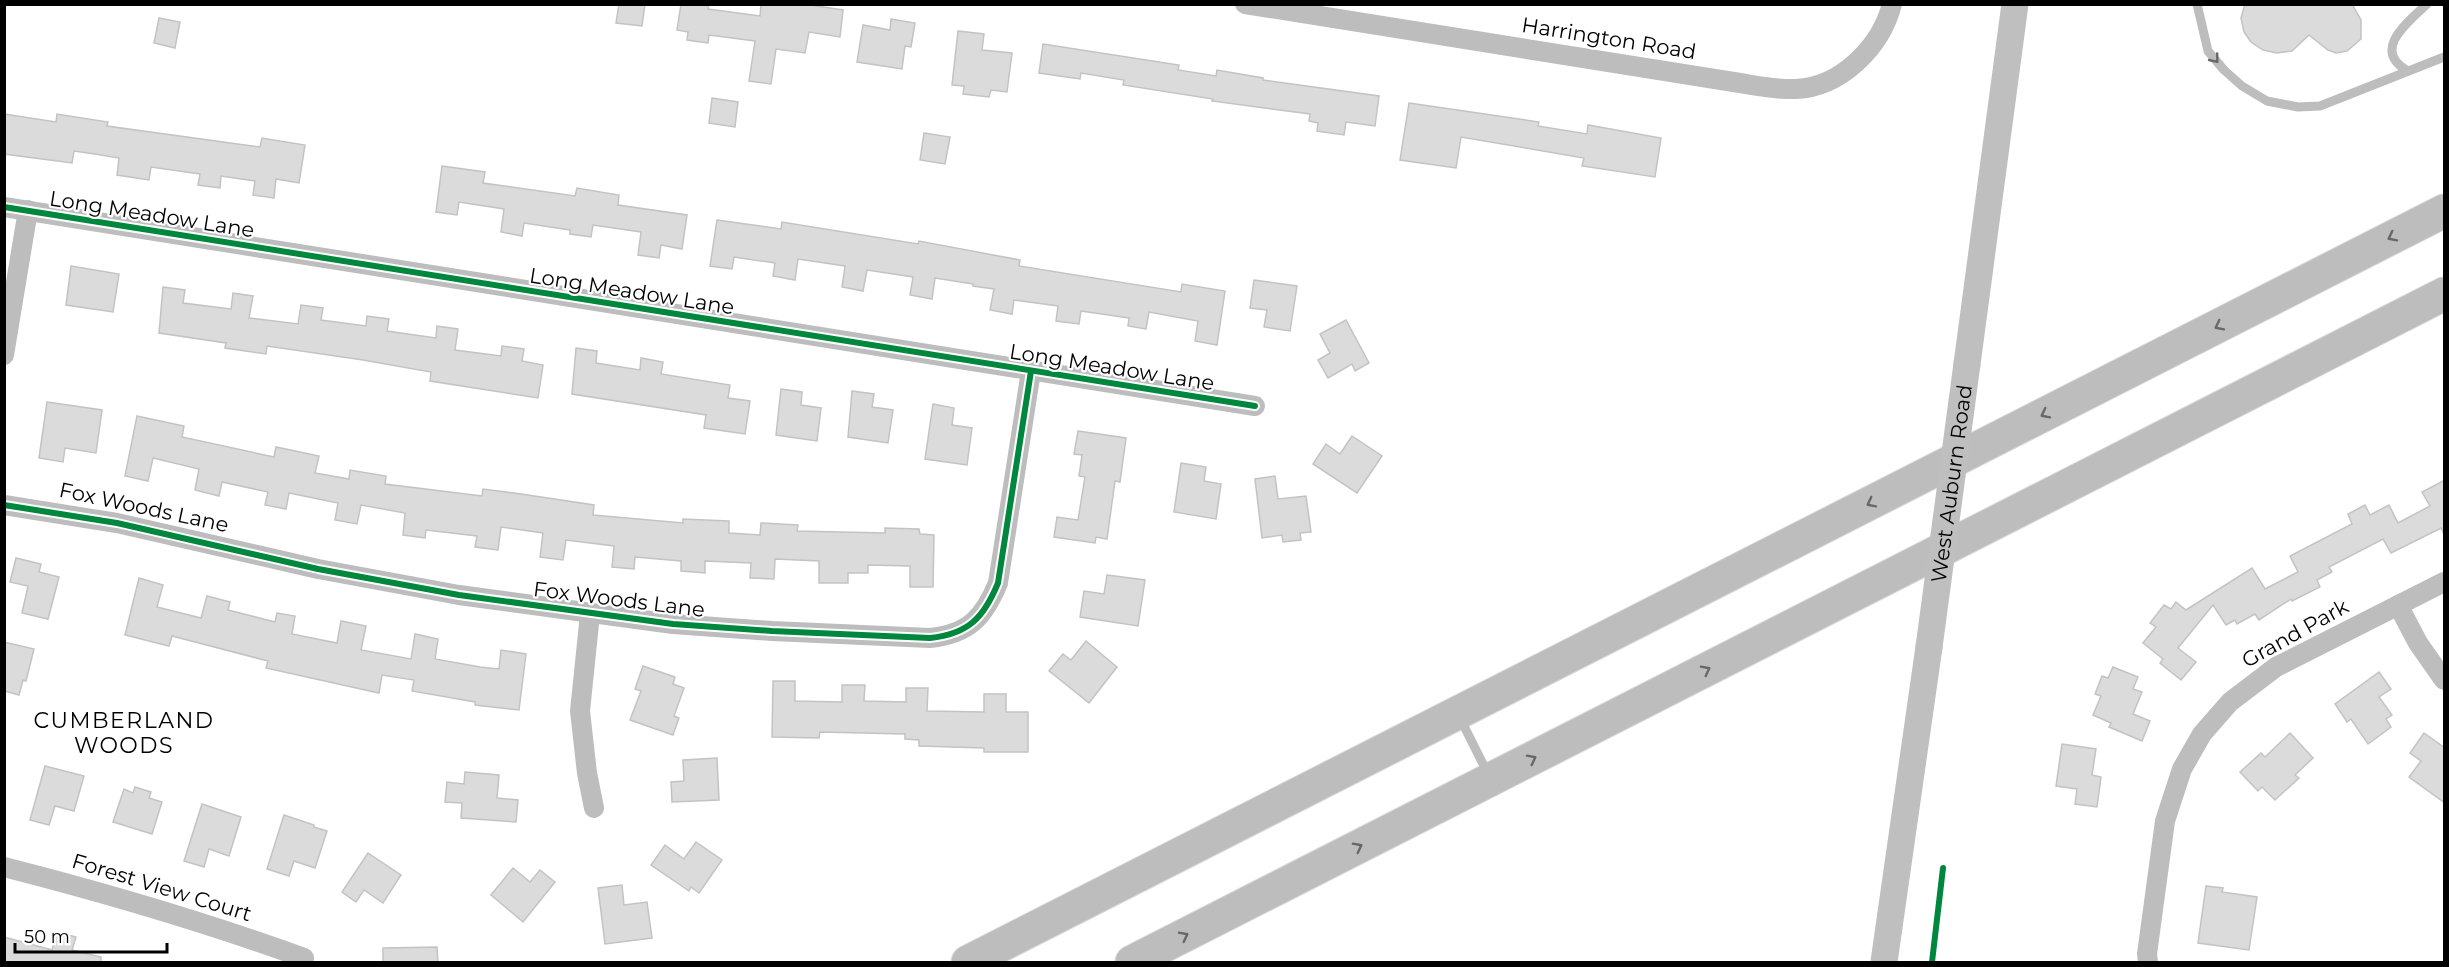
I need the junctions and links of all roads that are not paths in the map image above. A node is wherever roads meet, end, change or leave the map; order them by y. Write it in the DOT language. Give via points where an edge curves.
graph roads {
  1 [pos="1245,4"];
  2 [pos="1892,4"];
  3 [pos="2015,4"];
  4 [pos="2198,4"];
  5 [pos="2427,4"];
  6 [pos="2445,57"];
  7 [pos="2408,71"];
  8 [pos="4,207"];
  9 [pos="28,210"];
  10 [pos="2445,211"];
  11 [pos="2445,294"];
  12 [pos="4,355"];
  13 [pos="1031,371"];
  14 [pos="1255,406"];
  15 [pos="4,504"];
  16 [pos="2445,582"];
  17 [pos="2398,605"];
  18 [pos="590,614"];
  19 [pos="2445,680"];
  20 [pos="1457,713"];
  21 [pos="1491,780"];
  22 [pos="594,808"];
  23 [pos="4,867"];
  24 [pos="304,958"];
  25 [pos="968,963"];
  26 [pos="1132,963"];
  27 [pos="1884,963"];
  28 [pos="2148,963"];
  1 -- 2 [label="street, Harrington Road" via="1798,89 1835,78 1852,66 1880,36"];
  3 -- 27 [label="main road, West Auburn Road, bridge"];
  4 -- 7 [label="lane, one-way" via="2208,51 2242,86 2267,101 2298,107 2320,106"];
  5 -- 7 [label="lane" via="2393,42 2392,57"];
  6 -- 7 [label="lane"];
  8 -- 9 [label="street, Long Meadow Lane"];
  9 -- 12 [label="street"];
  9 -- 13 [label="street, Long Meadow Lane"];
  10 -- 20 [label="highway, one-way"];
  21 -- 11 [label="highway, one-way"];
  13 -- 14 [label="street, Long Meadow Lane"];
  13 -- 18 [label="street, Fox Woods Lane" via="998,582 985,609 970,626 951,636 930,638 771,631"];
  15 -- 18 [label="street, Fox Woods Lane" via="117,523 390,583"];
  16 -- 17 [label="street, Grand Park"];
  17 -- 19 [label="street" via="2418,644"];
  17 -- 28 [label="street, Grand Park" via="2276,667 2230,702 2202,734 2182,769 2165,821"];
  18 -- 22 [label="street" via="580,711"];
  20 -- 21 [label="lane"];
  20 -- 25 [label="highway"];
  26 -- 21 [label="highway, one-way"];
  23 -- 24 [label="street, Forest View Court" via="134,902"];
}
